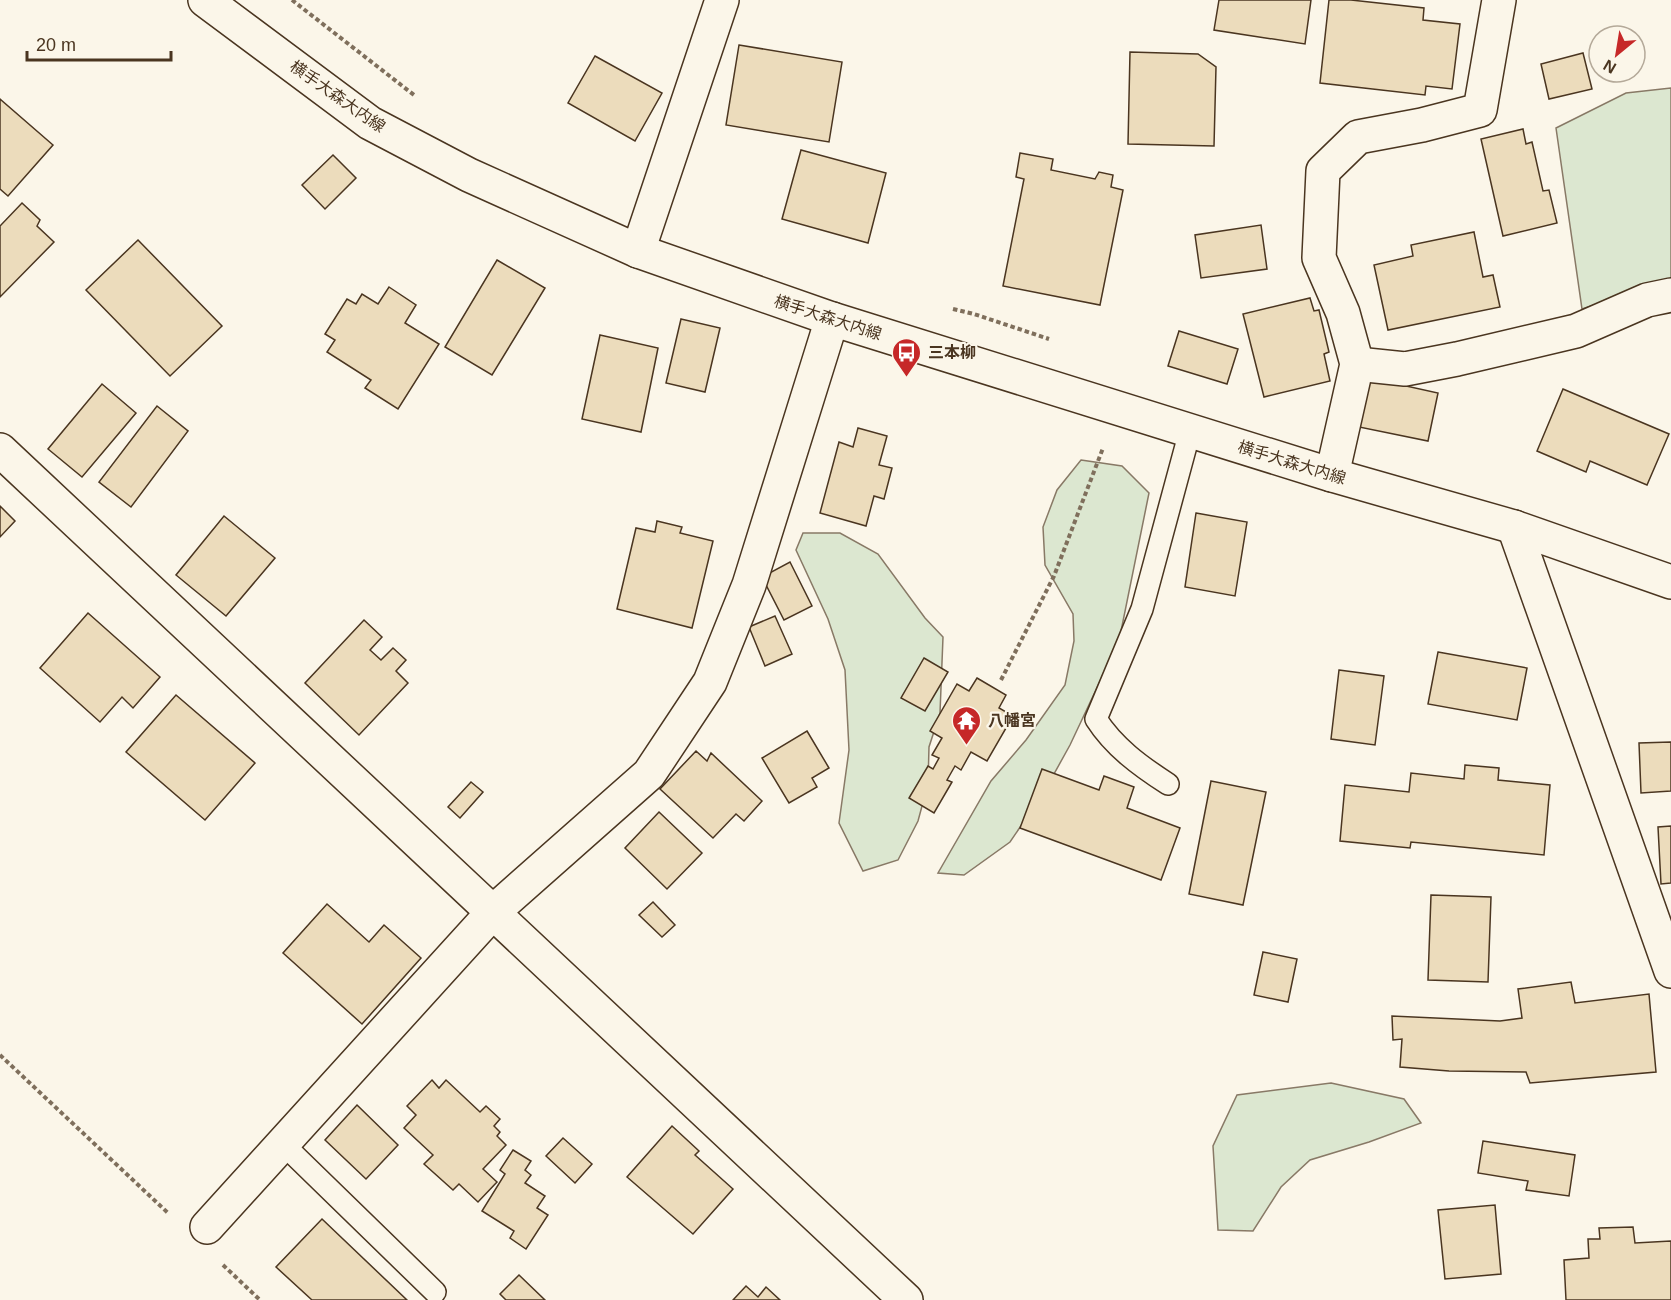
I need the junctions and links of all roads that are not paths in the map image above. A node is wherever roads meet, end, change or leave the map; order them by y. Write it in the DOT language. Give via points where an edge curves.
graph roads {
  1 [pos="205,0"];
  2 [pos="722,0"];
  3 [pos="1500,0"];
  4 [pos="638,251"];
  5 [pos="1671,295"];
  6 [pos="832,319"];
  7 [pos="1357,364"];
  8 [pos="1190,431"];
  9 [pos="0,450"];
  10 [pos="1332,475"];
  11 [pos="1514,527"];
  12 [pos="1671,582"];
  13 [pos="1168,784"];
  14 [pos="494,911"];
  15 [pos="1671,971"];
  16 [pos="283,1144"];
  17 [pos="207,1227"];
  18 [pos="435,1292"];
  19 [pos="906,1300"];
  1 -- 4 [label="street, 横手大森大内線" via="370,123 469,175"];
  2 -- 4 [label="street"];
  3 -- 7 [label="street" via="1480,110 1358,137 1323,171 1319,258 1343,313"];
  4 -- 6 [label="street, 横手大森大内線"];
  5 -- 7 [label="street" via="1647,300 1576,331 1457,358 1405,369"];
  6 -- 8 [label="street, 横手大森大内線"];
  6 -- 14 [label="street" via="749,585 710,682 649,774"];
  7 -- 10 [label="street"];
  8 -- 10 [label="street, 横手大森大内線"];
  8 -- 13 [label="lane" via="1142,609 1096,719 1107,736 1139,765"];
  9 -- 14 [label="street"];
  10 -- 11 [label="street, 横手大森大内線"];
  11 -- 12 [label="street, 横手大森大内線"];
  11 -- 15 [label="street"];
  14 -- 16 [label="street"];
  14 -- 19 [label="street"];
  16 -- 17 [label="street"];
  16 -- 18 [label="lane"];
}
